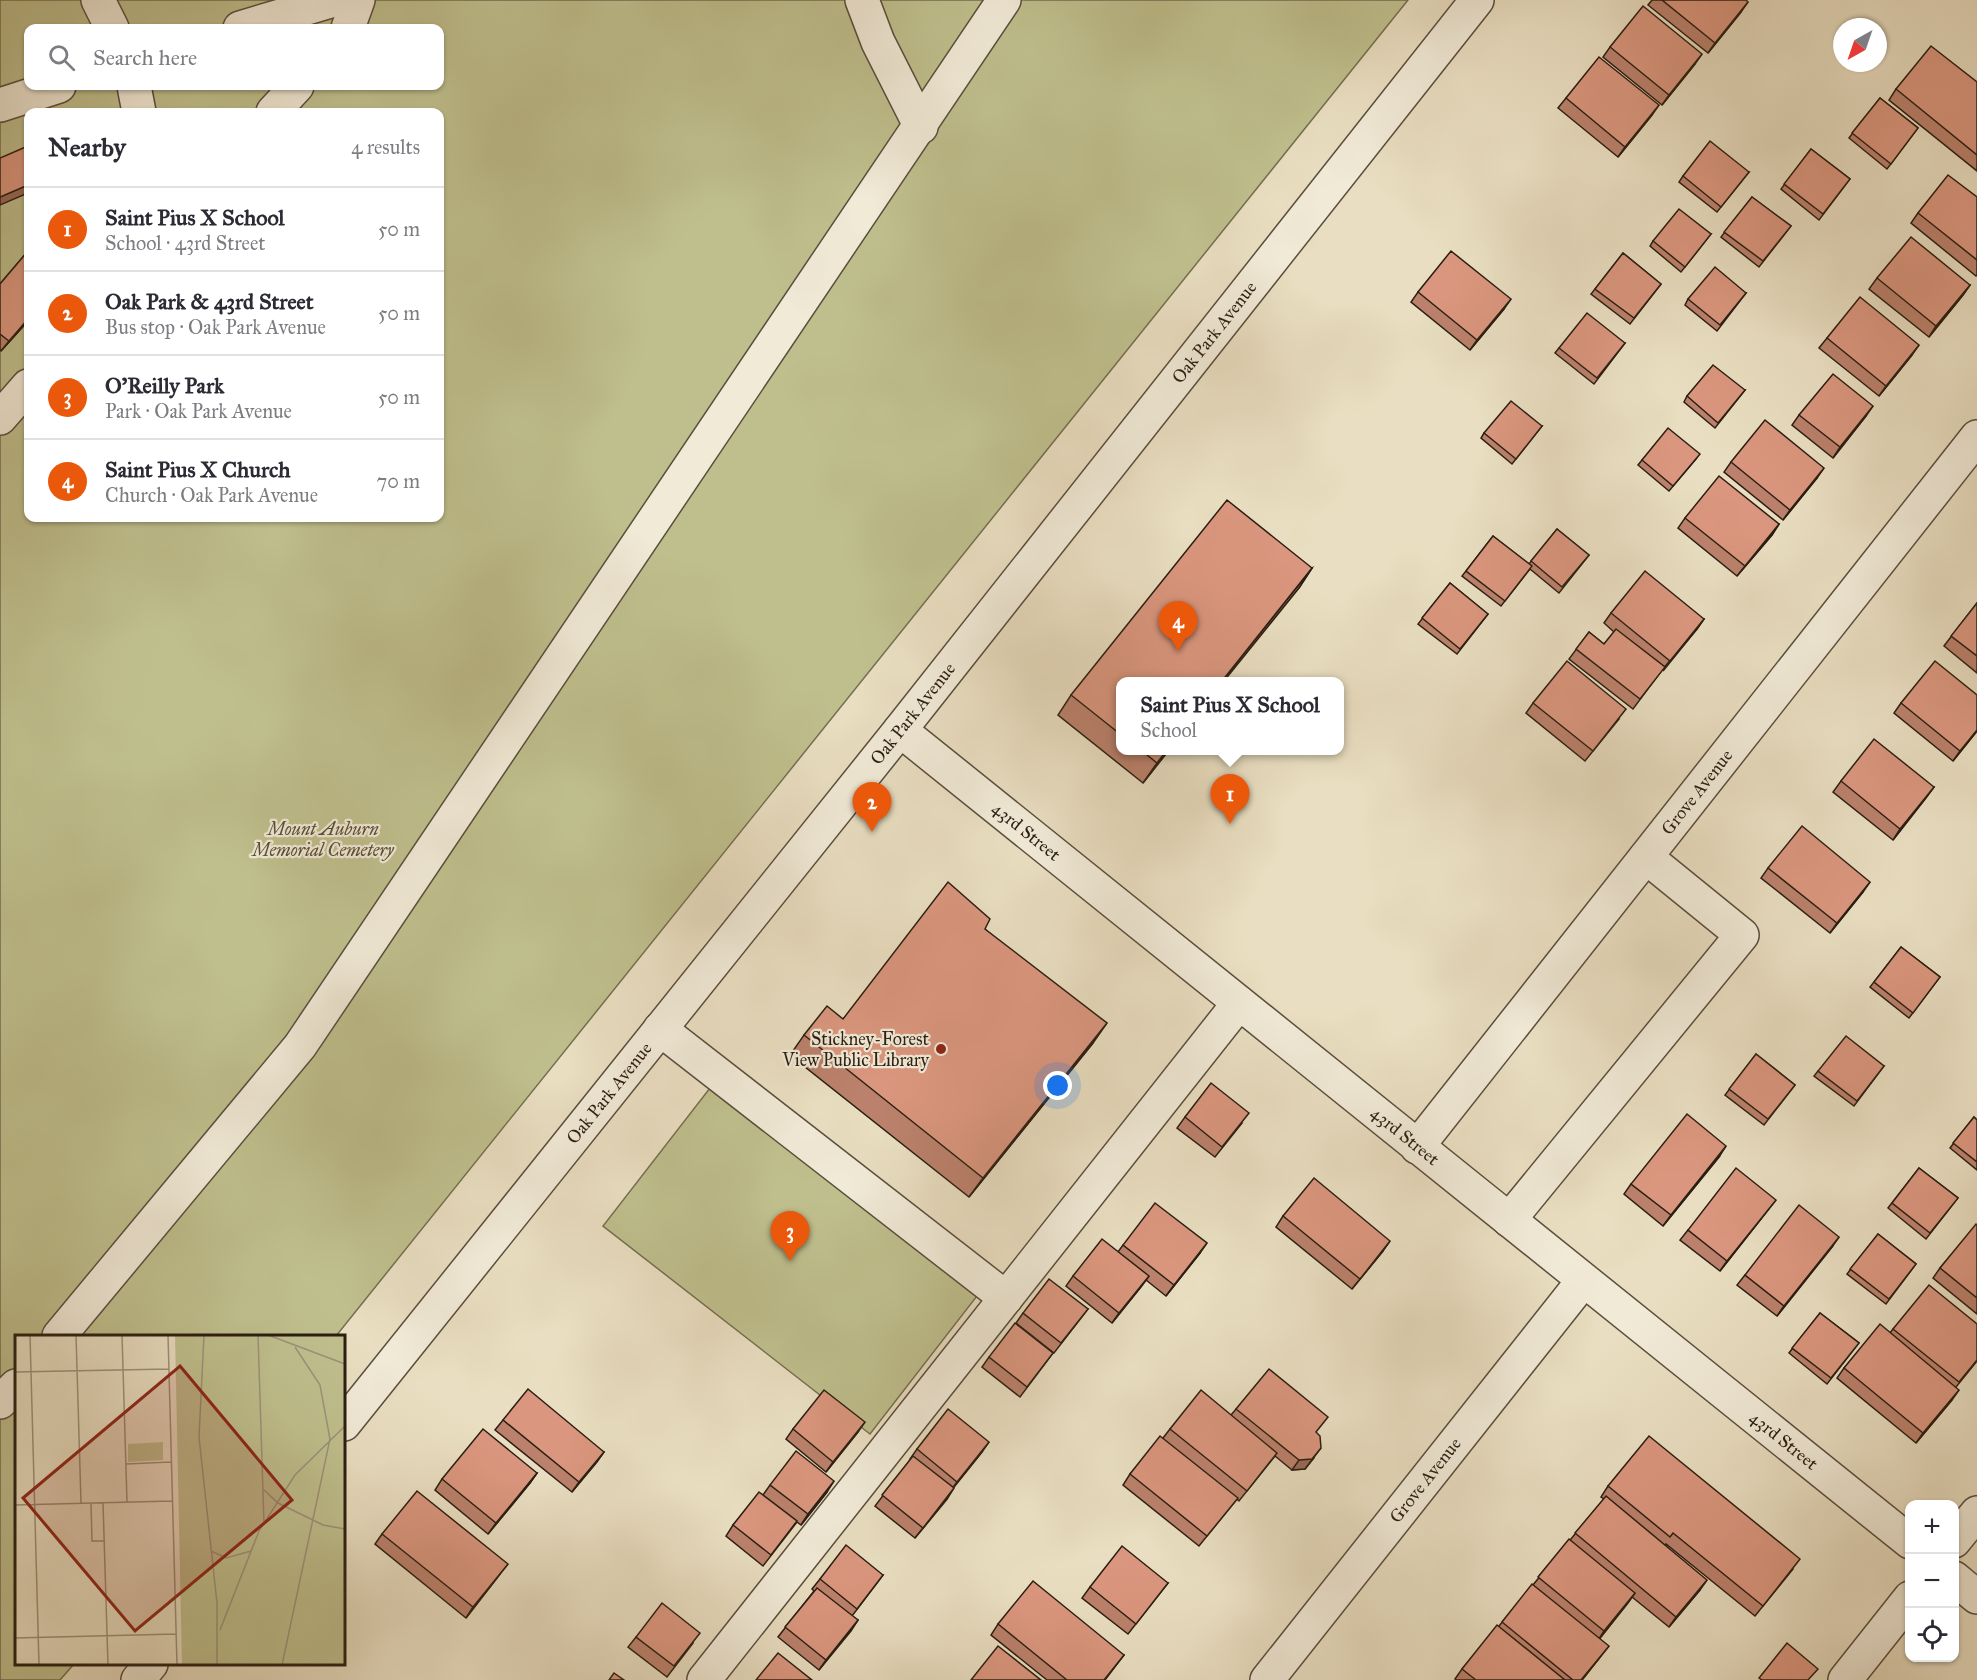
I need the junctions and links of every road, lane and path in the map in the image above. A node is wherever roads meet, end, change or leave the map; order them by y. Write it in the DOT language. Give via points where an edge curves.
graph roads {
  1 [pos="98,0"];
  2 [pos="334,0"];
  3 [pos="358,0"];
  4 [pos="862,0"];
  5 [pos="1004,0"];
  6 [pos="1477,0"];
  7 [pos="110,24"];
  8 [pos="253,24"];
  9 [pos="349,24"];
  10 [pos="47,90"];
  11 [pos="135,90"];
  12 [pos="293,90"];
  13 [pos="0,105"];
  14 [pos="138,108"];
  15 [pos="277,108"];
  16 [pos="921,127"];
  17 [pos="24,391"];
  18 [pos="0,418"];
  19 [pos="1977,438"];
  20 [pos="900,730"];
  21 [pos="1646,857"];
  22 [pos="1239,1003"];
  23 [pos="660,1029"];
  24 [pos="1417,1147"];
  25 [pos="1509,1220"];
  26 [pos="1583,1281"];
  27 [pos="1006,1298"];
  28 [pos="60,1335"];
  29 [pos="15,1387"];
  30 [pos="0,1402"];
  31 [pos="345,1423"];
  32 [pos="1977,1513"];
  33 [pos="1959,1535"];
  34 [pos="1905,1538"];
  35 [pos="1959,1582"];
  36 [pos="1977,1597"];
  37 [pos="1905,1604"];
  38 [pos="150,1665"];
  39 [pos="138,1680"];
  40 [pos="704,1680"];
  41 [pos="1267,1680"];
  42 [pos="1845,1680"];
  1 -- 7 [label="street"];
  2 -- 8 [label="street"];
  3 -- 9 [label="street"];
  4 -- 16 [label="street" via="878,42"];
  5 -- 16 [label="street"];
  6 -- 20 [label="street, Oak Park Avenue"];
  10 -- 13 [label="street"];
  11 -- 14 [label="street"];
  12 -- 15 [label="street"];
  16 -- 28 [label="street" via="300,1046"];
  17 -- 18 [label="street"];
  19 -- 21 [label="street, Grove Avenue"];
  20 -- 22 [label="street, 43rd Street"];
  20 -- 23 [label="street, Oak Park Avenue"];
  21 -- 24 [label="street, Grove Avenue"];
  21 -- 25 [label="street" via="1742,935"];
  22 -- 24 [label="street, 43rd Street"];
  22 -- 27 [label="street"];
  23 -- 27 [label="street"];
  23 -- 31 [label="street, Oak Park Avenue"];
  24 -- 25 [label="street, 43rd Street"];
  25 -- 26 [label="street, 43rd Street"];
  26 -- 34 [label="street, 43rd Street"];
  26 -- 41 [label="street, Grove Avenue"];
  27 -- 40 [label="street"];
  29 -- 30 [label="street"];
  32 -- 33 [label="street"];
  35 -- 36 [label="street"];
  37 -- 42 [label="street"];
  38 -- 39 [label="street"];
}
